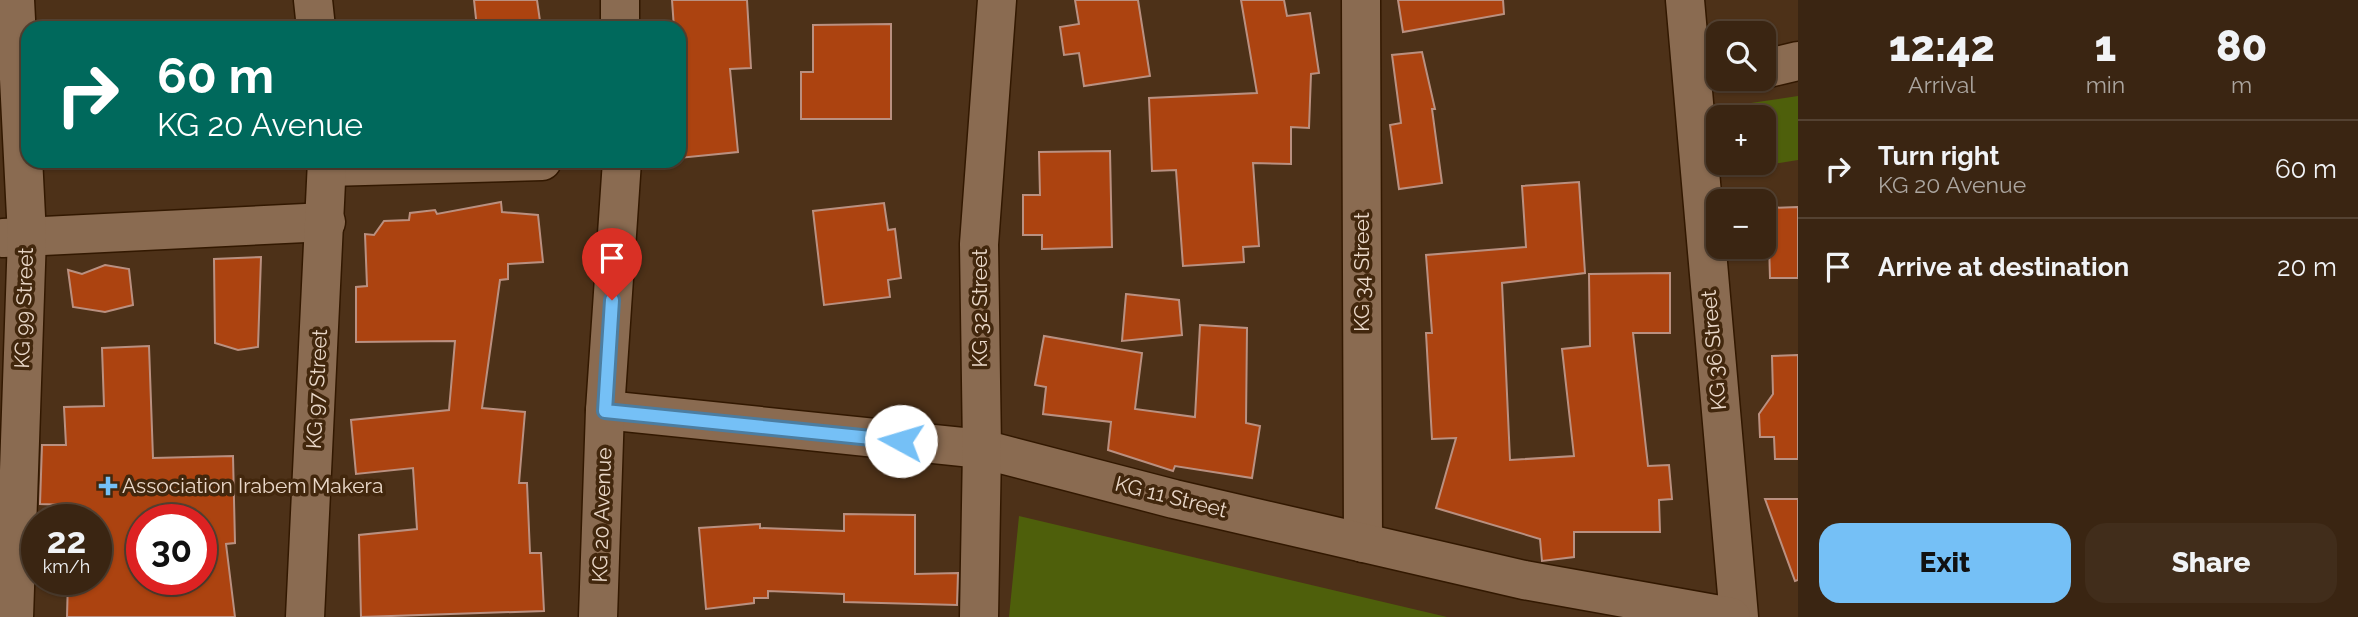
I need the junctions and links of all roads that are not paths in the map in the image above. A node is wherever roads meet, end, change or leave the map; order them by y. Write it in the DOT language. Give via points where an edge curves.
graph roads {
  1 [pos="16,0"];
  2 [pos="313,0"];
  3 [pos="620,0"];
  4 [pos="997,0"];
  5 [pos="1361,0"];
  6 [pos="1685,0"];
  7 [pos="315,21"];
  8 [pos="620,21"];
  9 [pos="1798,61"];
  10 [pos="1776,66"];
  11 [pos="1704,82"];
  12 [pos="328,168"];
  13 [pos="622,168"];
  14 [pos="326,222"];
  15 [pos="13,237"];
  16 [pos="605,411"];
  17 [pos="982,449"];
  18 [pos="1363,543"];
  19 [pos="14,617"];
  20 [pos="305,617"];
  21 [pos="598,617"];
  22 [pos="979,617"];
  23 [pos="1731,617"];
  24 [pos="1739,617"];
  1 -- 15 [label="street, KG 99 Street"];
  2 -- 7 [label="street"];
  3 -- 8 [label="street"];
  4 -- 17 [label="street, KG 32 Street" via="979,244"];
  5 -- 18 [label="street, KG 34 Street"];
  6 -- 11 [label="street, KG 36 Street"];
  9 -- 10 [label="street"];
  11 -- 24 [label="street, KG 36 Street"];
  12 -- 14 [label="street, KG 97 Street"];
  13 -- 16 [label="street, KG 20 Avenue"];
  14 -- 15 [label="street"];
  14 -- 20 [label="street, KG 97 Street"];
  15 -- 19 [label="street, KG 99 Street"];
  16 -- 17 [label="street, KG 11 Street"];
  16 -- 21 [label="street, KG 20 Avenue"];
  17 -- 18 [label="street, KG 11 Street"];
  17 -- 22 [label="street, KG 32 Street"];
  18 -- 23 [label="street, KG 11 Street" via="1524,580"];
}
